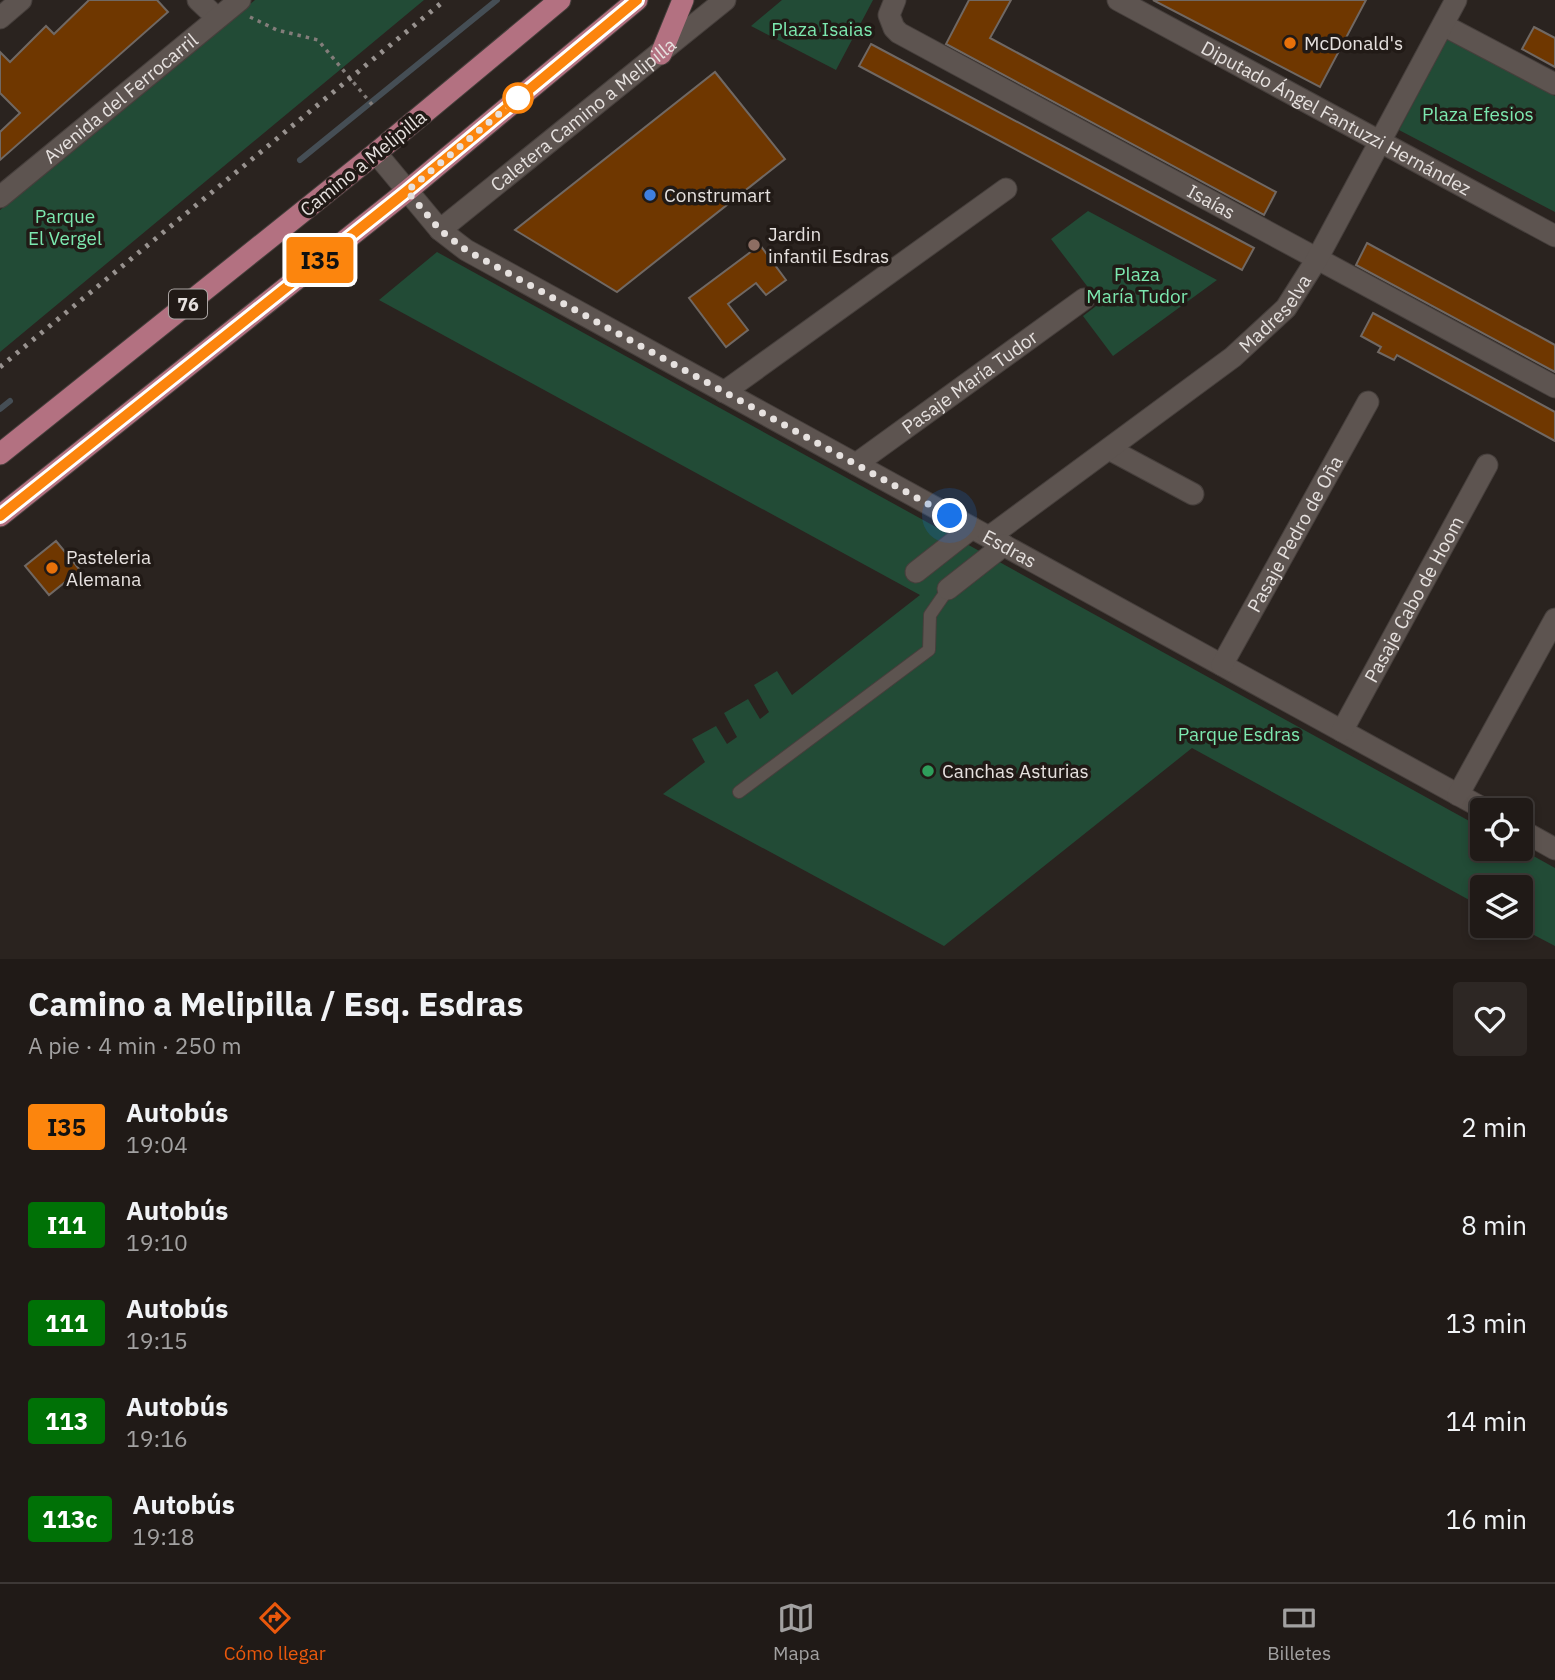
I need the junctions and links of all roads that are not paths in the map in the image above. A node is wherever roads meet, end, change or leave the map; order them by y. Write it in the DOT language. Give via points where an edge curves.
graph roads {
  1 [pos="198,0"];
  2 [pos="561,0"];
  3 [pos="637,0"];
  4 [pos="683,0"];
  5 [pos="725,0"];
  6 [pos="895,0"];
  7 [pos="1457,0"];
  8 [pos="17,1"];
  9 [pos="1125,2"];
  10 [pos="229,9"];
  11 [pos="0,18"];
  12 [pos="1443,24"];
  13 [pos="661,54"];
  14 [pos="1555,84"];
  15 [pos="1380,141"];
  16 [pos="376,153"];
  17 [pos="1006,189"];
  18 [pos="407,191"];
  19 [pos="0,197"];
  20 [pos="440,230"];
  21 [pos="1555,236"];
  22 [pos="1317,259"];
  23 [pos="1084,299"];
  24 [pos="1555,387"];
  25 [pos="724,392"];
  26 [pos="1368,402"];
  27 [pos="1109,449"];
  28 [pos="0,454"];
  29 [pos="856,464"];
  30 [pos="1487,465"];
  31 [pos="1193,494"];
  32 [pos="0,516"];
  33 [pos="988,537"];
  34 [pos="916,572"];
  35 [pos="948,589"];
  36 [pos="1555,619"];
  37 [pos="1222,665"];
  38 [pos="1342,731"];
  39 [pos="739,792"];
  40 [pos="1458,795"];
  41 [pos="1470,801"];
  42 [pos="1533,837"];
  43 [pos="1555,849"];
  1 -- 10 [label="street"];
  2 -- 16 [label="main road, Camino a Melipilla / 76"];
  3 -- 18 [label="main road, 76"];
  4 -- 13 [label="main road"];
  5 -- 13 [label="street, Caletera Camino a Melipilla"];
  6 -- 22 [label="street, Isaías" via="889,15 899,33"];
  7 -- 12 [label="street, Madreselva"];
  8 -- 11 [label="street"];
  9 -- 15 [label="street, Diputado Ángel Fantuzzi Hernández"];
  10 -- 19 [label="street, Avenida del Ferrocarril"];
  12 -- 14 [label="street"];
  12 -- 15 [label="street, Madreselva"];
  13 -- 20 [label="street, Caletera Camino a Melipilla"];
  15 -- 21 [label="street, Diputado Ángel Fantuzzi Hernández"];
  15 -- 22 [label="street, Madreselva"];
  16 -- 18 [label="street, Esdras"];
  16 -- 28 [label="main road, Camino a Melipilla / 76"];
  17 -- 25 [label="street"];
  18 -- 20 [label="street, Esdras"];
  18 -- 32 [label="main road, 76"];
  20 -- 25 [label="street, Esdras" via="458,246"];
  22 -- 24 [label="street, Isaías"];
  22 -- 27 [label="street, Madreselva" via="1286,307 1249,345"];
  23 -- 29 [label="street, Pasaje María Tudor"];
  25 -- 29 [label="street, Esdras"];
  26 -- 37 [label="street, Pasaje Pedro de Oña"];
  27 -- 31 [label="street"];
  27 -- 33 [label="street, Madreselva"];
  29 -- 33 [label="street, Esdras"];
  30 -- 38 [label="street, Pasaje Cabo de Hoom"];
  33 -- 34 [label="street, Madreselva"];
  33 -- 35 [label="street, Madreselva"];
  33 -- 37 [label="street, Esdras"];
  35 -- 39 [label="lane" via="930,615 929,650"];
  36 -- 40 [label="street"];
  37 -- 38 [label="street, Esdras"];
  38 -- 40 [label="street, Esdras"];
  40 -- 41 [label="street, Esdras"];
  42 -- 43 [label="street"];
}
